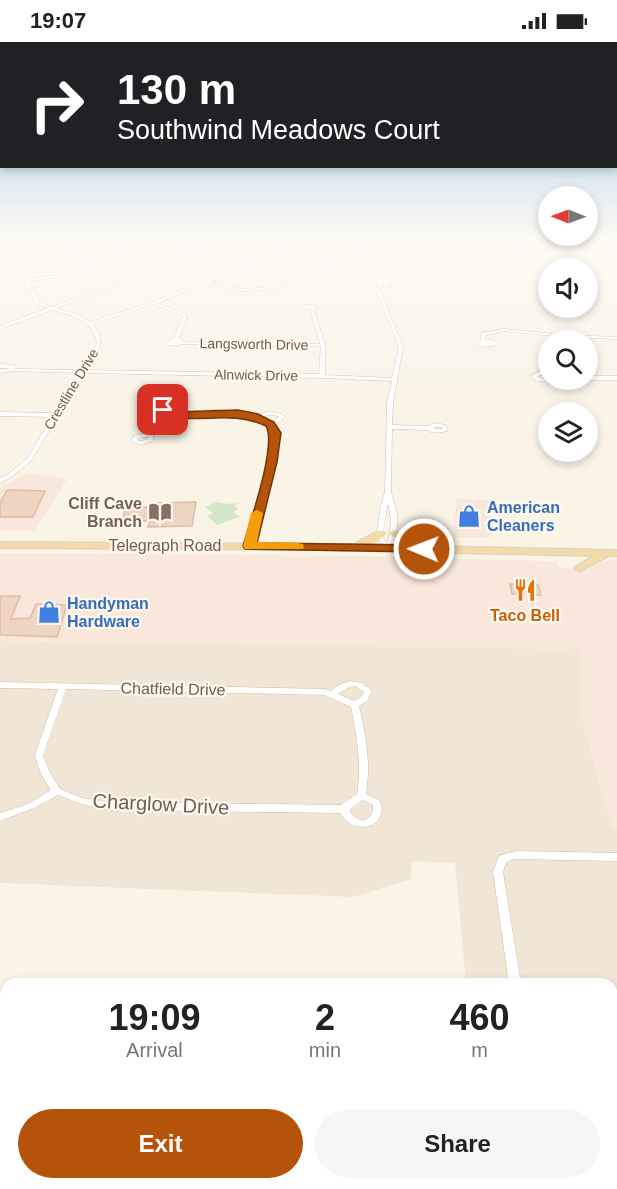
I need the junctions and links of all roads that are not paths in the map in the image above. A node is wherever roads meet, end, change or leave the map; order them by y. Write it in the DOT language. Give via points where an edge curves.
graph roads {
  1 [pos="32,293"];
  2 [pos="97,293"];
  3 [pos="179,293"];
  4 [pos="379,293"];
  5 [pos="153,303"];
  6 [pos="53,309"];
  7 [pos="312,310"];
  8 [pos="90,323"];
  9 [pos="0,328"];
  10 [pos="617,338"];
  11 [pos="176,339"];
  12 [pos="483,340"];
  13 [pos="186,343"];
  14 [pos="323,345"];
  15 [pos="0,366"];
  16 [pos="10,370"];
  17 [pos="0,371"];
  18 [pos="81,373"];
  19 [pos="322,376"];
  20 [pos="598,378"];
  21 [pos="617,378"];
  22 [pos="394,380"];
  23 [pos="0,414"];
  24 [pos="55,415"];
  25 [pos="257,417"];
  26 [pos="271,425"];
  27 [pos="389,427"];
  28 [pos="429,428"];
  29 [pos="144,435"];
  30 [pos="0,481"];
  31 [pos="388,492"];
  32 [pos="380,533"];
  33 [pos="394,533"];
  34 [pos="0,545"];
  35 [pos="250,546"];
  36 [pos="348,547"];
  37 [pos="388,548"];
  38 [pos="424,549"];
  39 [pos="612,553"];
  40 [pos="580,568"];
  41 [pos="0,685"];
  42 [pos="63,687"];
  43 [pos="333,694"];
  44 [pos="355,705"];
  45 [pos="57,791"];
  46 [pos="361,796"];
  47 [pos="343,809"];
  48 [pos="0,817"];
  49 [pos="617,857"];
  50 [pos="514,978"];
  1 -- 6 [label="street, Crestline Drive" via="35,302"];
  2 -- 6 [label="street"];
  3 -- 5 [label="street"];
  4 -- 22 [label="street" via="401,347"];
  5 -- 8 [label="street"];
  5 -- 11 [label="street, Langsworth Drive" via="184,314"];
  6 -- 8 [label="street, Crestline Drive"];
  6 -- 9 [label="street"];
  7 -- 14 [label="street"];
  8 -- 18 [label="street, Crestline Drive" via="97,331 99,344"];
  10 -- 12 [label="street" via="496,330 484,334"];
  11 -- 13 [label="street, Langsworth Drive"];
  11 -- 13 [label="street, Langsworth Drive" via="169,345"];
  13 -- 14 [label="street, Langsworth Drive"];
  14 -- 19 [label="street"];
  15 -- 16 [label="street, Alnwick Drive" via="11,365"];
  16 -- 17 [label="street, Alnwick Drive"];
  16 -- 18 [label="street, Alnwick Drive"];
  18 -- 19 [label="street, Alnwick Drive"];
  18 -- 24 [label="street, Crestline Drive"];
  19 -- 22 [label="street, Alnwick Drive"];
  20 -- 21 [label="street"];
  22 -- 27 [label="street"];
  23 -- 24 [label="street"];
  24 -- 30 [label="street, Crestline Drive" via="29,460"];
  25 -- 26 [label="street"];
  25 -- 26 [label="street" via="282,417"];
  25 -- 29 [label="street" via="238,413 175,415 160,420"];
  26 -- 35 [label="street" via="275,433 272,462"];
  27 -- 28 [label="street"];
  27 -- 31 [label="street"];
  31 -- 32 [label="street"];
  31 -- 33 [label="street"];
  32 -- 36 [label="main road" via="365,543"];
  32 -- 37 [label="street"];
  33 -- 37 [label="street"];
  33 -- 38 [label="main road"];
  34 -- 35 [label="main road, Telegraph Road"];
  35 -- 36 [label="main road, Telegraph Road"];
  36 -- 37 [label="main road, Telegraph Road"];
  37 -- 38 [label="main road, Telegraph Road"];
  38 -- 39 [label="main road, Telegraph Road"];
  39 -- 40 [label="main road"];
  41 -- 42 [label="street, Chatfield Drive"];
  42 -- 43 [label="street, Chatfield Drive"];
  42 -- 45 [label="street" via="39,755"];
  43 -- 44 [label="street, Chatfield Drive"];
  43 -- 44 [label="street" via="344,684 362,685 368,691"];
  44 -- 46 [label="street" via="361,736"];
  45 -- 47 [label="street, Charglow Drive" via="81,801 111,806"];
  45 -- 48 [label="street"];
  46 -- 47 [label="street"];
  46 -- 47 [label="street, Charglow Drive" via="377,803 376,818 359,822"];
  49 -- 50 [label="street" via="515,855 502,859 498,872"];
}
